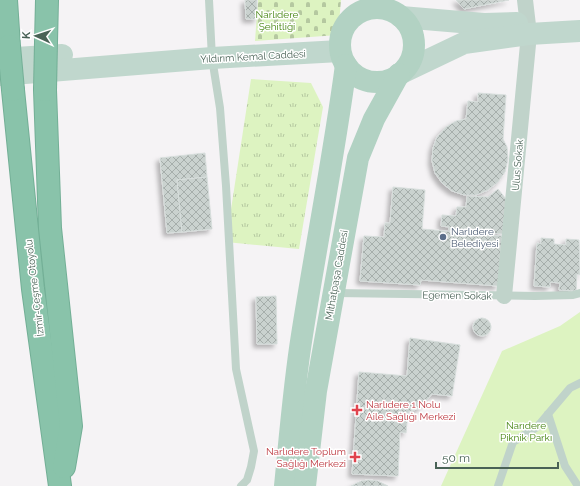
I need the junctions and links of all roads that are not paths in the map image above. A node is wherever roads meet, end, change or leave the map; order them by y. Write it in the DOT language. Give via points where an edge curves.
graph roads {
  1 [pos="6,0"];
  2 [pos="47,0"];
  3 [pos="209,0"];
  4 [pos="525,0"];
  5 [pos="357,7"];
  6 [pos="400,9"];
  7 [pos="580,18"];
  8 [pos="529,28"];
  9 [pos="580,31"];
  10 [pos="4,52"];
  11 [pos="212,58"];
  12 [pos="343,58"];
  13 [pos="166,62"];
  14 [pos="399,74"];
  15 [pos="6,83"];
  16 [pos="333,293"];
  17 [pos="580,293"];
  18 [pos="504,296"];
  19 [pos="580,383"];
  20 [pos="548,414"];
  21 [pos="60,486"];
  22 [pos="241,486"];
  23 [pos="285,486"];
  24 [pos="305,486"];
  25 [pos="498,486"];
  26 [pos="578,486"];
  1 -- 10 [label="highway"];
  2 -- 21 [label="highway, bridge" via="45,90 50,228 71,426"];
  3 -- 11 [label="lane"];
  4 -- 8 [label="street, Ulus Sokak"];
  5 -- 6 [label="main road" via="364,10 379,8 393,12"];
  5 -- 12 [label="main road" via="342,31"];
  6 -- 8 [label="street" via="484,24"];
  6 -- 14 [label="main road" via="412,35 414,46 409,61"];
  7 -- 8 [label="street"];
  8 -- 9 [label="street"];
  8 -- 14 [label="street" via="464,43"];
  8 -- 18 [label="street, Ulus Sokak"];
  10 -- 13 [label="street, Yıldırım Kemal Caddesi" via="98,53"];
  10 -- 15 [label="highway, İzmir-Çeşme Otoyolu, bridge"];
  11 -- 12 [label="street, Yıldırım Kemal Caddesi"];
  11 -- 13 [label="street, Yıldırım Kemal Caddesi"];
  11 -- 22 [label="lane" via="221,116 236,369 254,451 252,467"];
  12 -- 14 [label="main road" via="354,74 365,80 389,80"];
  12 -- 23 [label="main road" via="340,113 302,336"];
  13 -- 15 [label="street, Yıldırım Kemal Caddesi"];
  14 -- 16 [label="main road, Mithatpaşa Caddesi" via="374,119 358,158"];
  15 -- 21 [label="highway, İzmir-Çeşme Otoyolu"];
  16 -- 18 [label="lane, Egemen Sokak"];
  16 -- 24 [label="main road, Mithatpaşa Caddesi" via="316,390"];
  17 -- 18 [label="lane, Egemen Sokak"];
  19 -- 20 [label="lane" via="570,388"];
  20 -- 25 [label="lane" via="537,427 513,442"];
  20 -- 26 [label="lane" via="565,466"];
}
